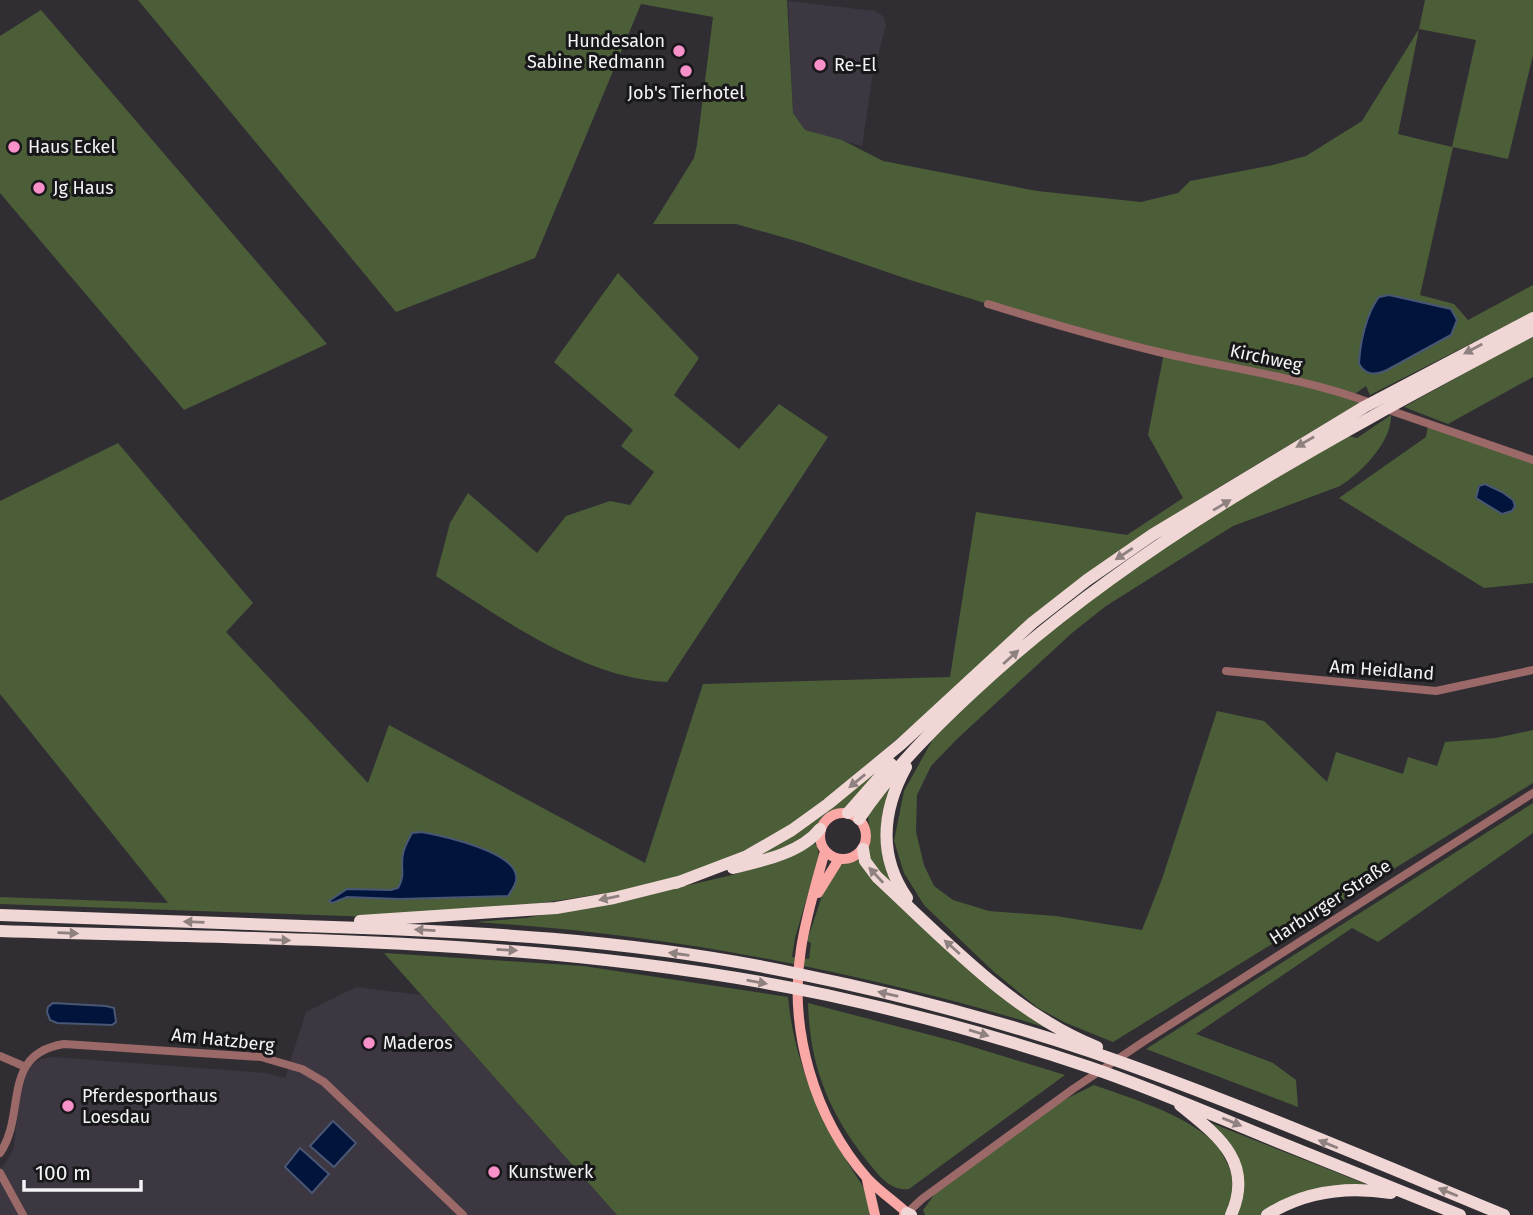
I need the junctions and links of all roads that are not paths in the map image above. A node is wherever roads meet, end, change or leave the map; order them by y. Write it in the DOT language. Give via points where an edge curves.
graph roads {
  1 [pos="988,304"];
  2 [pos="1533,318"];
  3 [pos="1533,330"];
  4 [pos="1533,460"];
  5 [pos="1533,670"];
  6 [pos="1226,671"];
  7 [pos="945,704"];
  8 [pos="961,704"];
  9 [pos="1533,793"];
  10 [pos="854,816"];
  11 [pos="820,829"];
  12 [pos="863,849"];
  13 [pos="825,851"];
  14 [pos="839,859"];
  15 [pos="676,883"];
  16 [pos="811,905"];
  17 [pos="0,915"];
  18 [pos="311,926"];
  19 [pos="933,929"];
  20 [pos="0,931"];
  21 [pos="0,1056"];
  22 [pos="21,1065"];
  23 [pos="1186,1087"];
  24 [pos="1169,1096"];
  25 [pos="0,1153"];
  26 [pos="0,1173"];
  27 [pos="867,1177"];
  28 [pos="1414,1196"];
  29 [pos="904,1213"];
  30 [pos="23,1215"];
  31 [pos="463,1215"];
  32 [pos="875,1215"];
  33 [pos="1231,1215"];
  34 [pos="1267,1215"];
  35 [pos="1460,1215"];
  36 [pos="1504,1215"];
  1 -- 4 [label="street, Kirchweg" via="1101,338 1352,396"];
  2 -- 7 [label="highway, one-way" via="1364,407 1114,561 1009,642"];
  8 -- 3 [label="highway, one-way" via="1044,628 1216,508 1378,413"];
  5 -- 6 [label="street, Am Heidland" via="1436,691"];
  7 -- 10 [label="highway"];
  7 -- 15 [label="highway, one-way" via="792,830 747,856"];
  8 -- 10 [label="highway"];
  8 -- 19 [label="highway" via="906,767 886,821 894,877"];
  9 -- 29 [label="street, Harburger Straße" via="1146,1040"];
  10 -- 11 [label="main road" via="838,813"];
  10 -- 12 [label="main road" via="866,835"];
  11 -- 13 [label="main road"];
  11 -- 15 [label="highway" via="775,856"];
  12 -- 14 [label="main road" via="852,858"];
  19 -- 12 [label="highway, one-way" via="871,870"];
  13 -- 14 [label="main road"];
  13 -- 16 [label="main road"];
  14 -- 16 [label="main road"];
  15 -- 18 [label="highway, one-way" via="534,911"];
  16 -- 27 [label="main road" via="800,951 799,1012 807,1061 837,1133"];
  18 -- 17 [label="highway, one-way"];
  23 -- 18 [label="highway, one-way" via="987,1019 795,973 587,942"];
  23 -- 19 [label="highway, one-way" via="1040,1017"];
  20 -- 24 [label="highway, one-way" via="515,951 690,970 826,995 954,1026"];
  21 -- 22 [label="street"];
  22 -- 25 [label="street" via="14,1079 8,1134"];
  22 -- 31 [label="street, Am Hatzberg" via="47,1046 64,1044 244,1055 290,1065 311,1073 343,1098"];
  36 -- 23 [label="highway, one-way"];
  24 -- 28 [label="highway, one-way"];
  24 -- 33 [label="highway" via="1213,1131 1232,1157 1239,1180"];
  26 -- 30 [label="street"];
  27 -- 29 [label="main road"];
  27 -- 32 [label="main road"];
  28 -- 34 [label="highway" via="1363,1189 1333,1191 1306,1196"];
  28 -- 35 [label="highway"];
}
